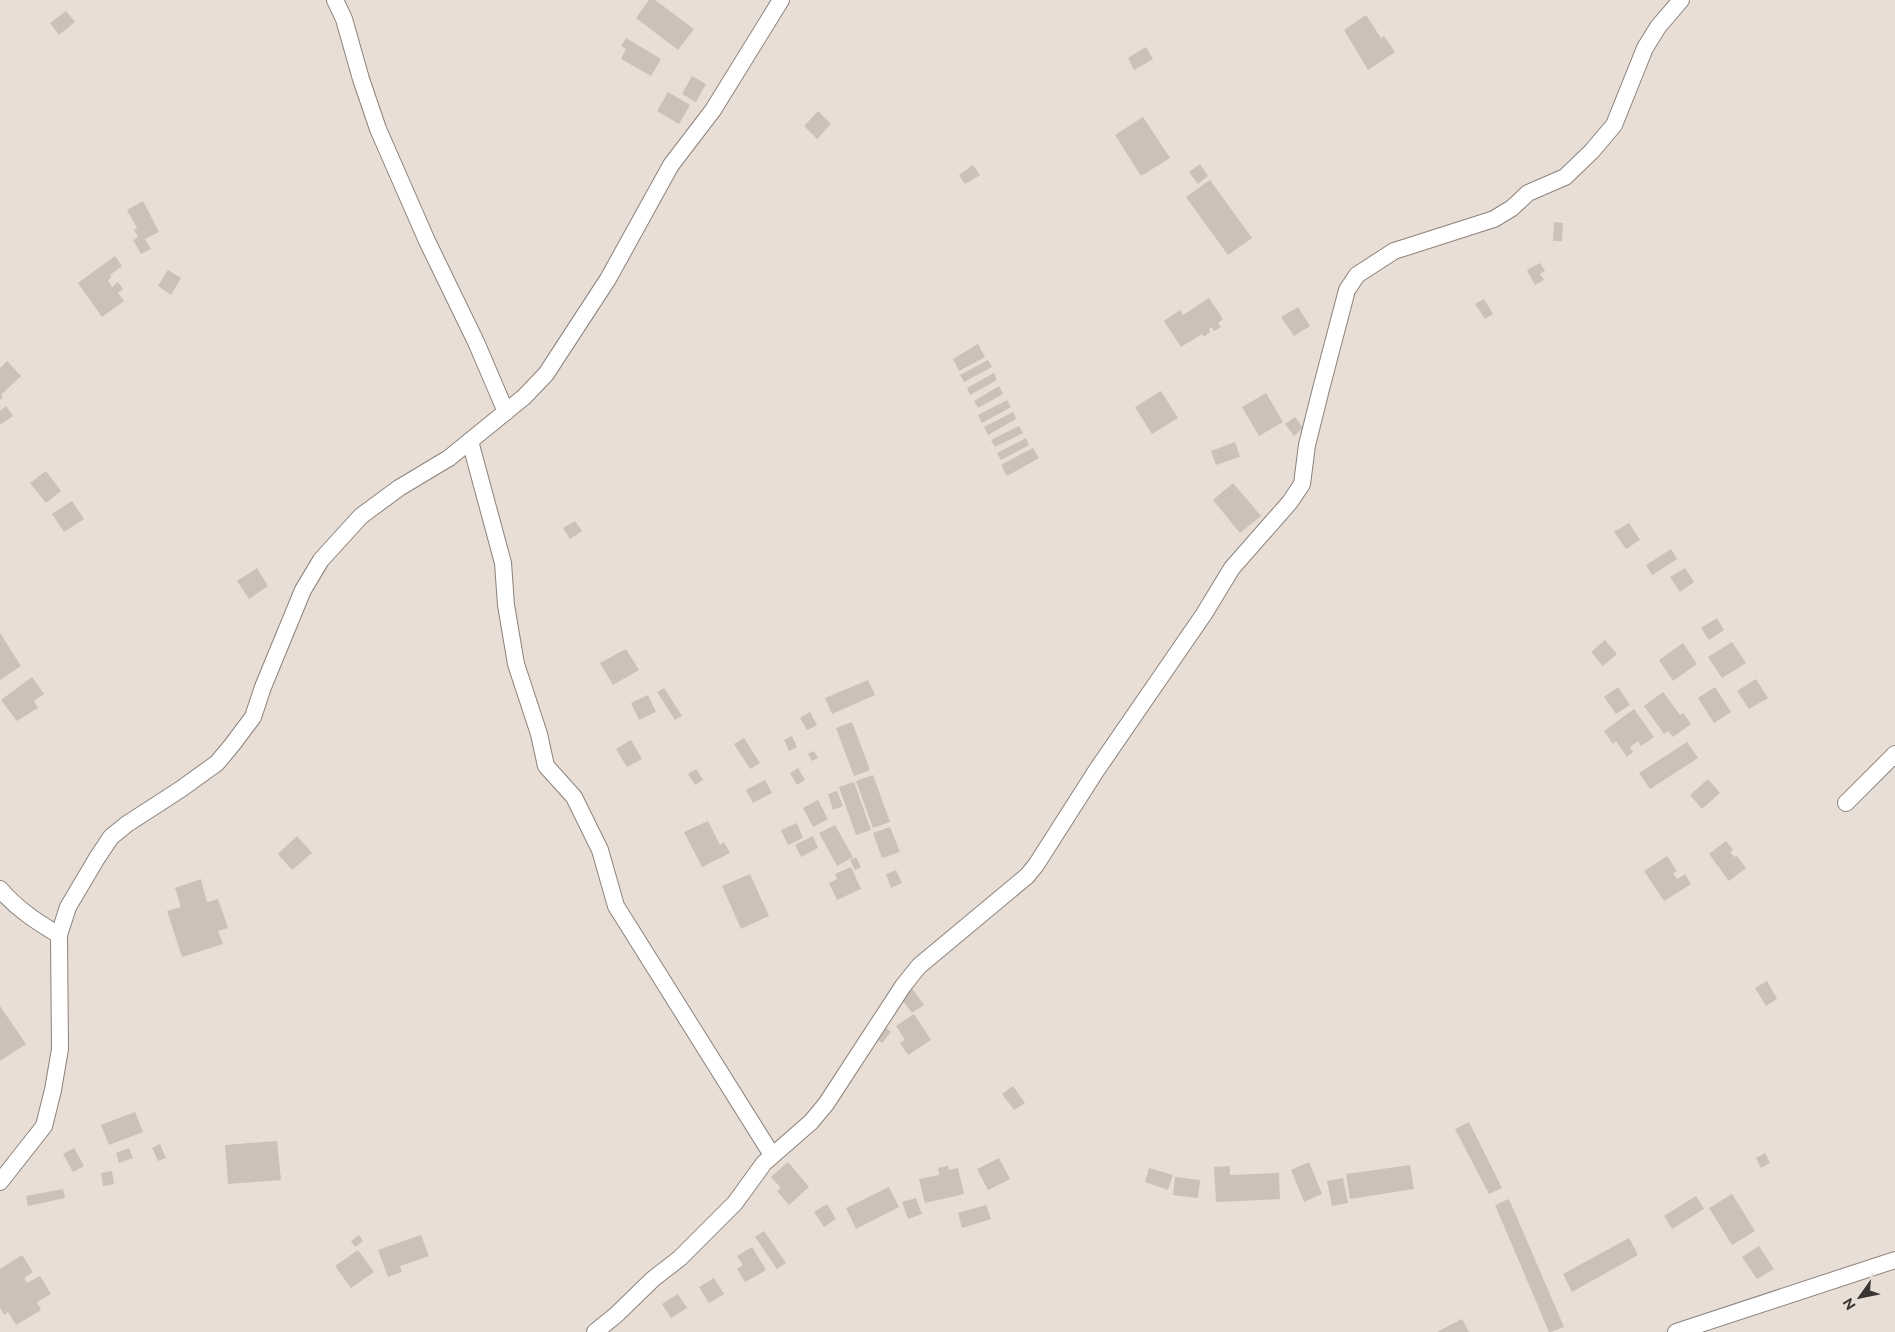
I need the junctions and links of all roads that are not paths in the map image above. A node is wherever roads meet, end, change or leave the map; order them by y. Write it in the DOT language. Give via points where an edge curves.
graph roads {
  1 [pos="335,0"];
  2 [pos="781,0"];
  3 [pos="1681,0"];
  4 [pos="506,412"];
  5 [pos="470,441"];
  6 [pos="1895,754"];
  7 [pos="1846,803"];
  8 [pos="0,889"];
  9 [pos="59,935"];
  10 [pos="772,1155"];
  11 [pos="0,1182"];
  12 [pos="1895,1260"];
  13 [pos="595,1332"];
  14 [pos="1676,1332"];
  1 -- 4 [label="street" via="344,19 378,129"];
  2 -- 4 [label="street" via="713,110 671,165 646,214 581,323 546,374"];
  3 -- 10 [label="street" via="1645,48 1614,125 1565,177 1528,193 1494,220 1394,251 1357,276 1347,290 1320,389 1302,484 1232,568 1199,622 1096,770 1036,866 919,966 826,1104 811,1122"];
  4 -- 5 [label="street"];
  5 -- 9 [label="street" via="361,516 321,560 285,630 253,717 217,763 111,837 68,907"];
  5 -- 10 [label="street" via="502,563 516,664 546,766 574,797 600,850 616,906"];
  6 -- 7 [label="street"];
  8 -- 9 [label="street" via="33,920"];
  9 -- 11 [label="street" via="60,1049 53,1090 44,1126"];
  10 -- 13 [label="street" via="735,1203 680,1258"];
  12 -- 14 [label="street"];
}
